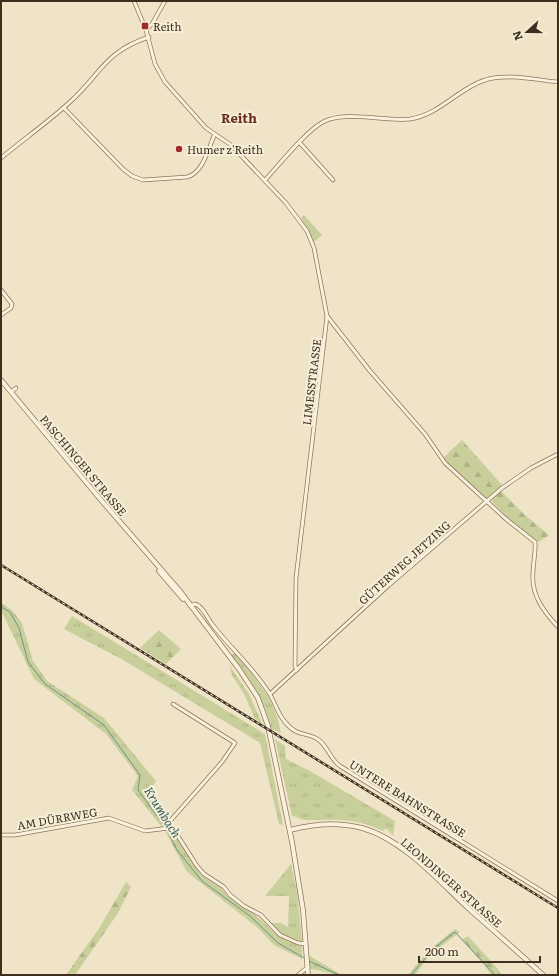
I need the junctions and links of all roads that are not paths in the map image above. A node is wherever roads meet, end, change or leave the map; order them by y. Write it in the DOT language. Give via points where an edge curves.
graph roads {
  1 [pos="134,1"];
  2 [pos="165,1"];
  3 [pos="146,30"];
  4 [pos="149,37"];
  5 [pos="558,82"];
  6 [pos="64,108"];
  7 [pos="214,136"];
  8 [pos="300,143"];
  9 [pos="1,158"];
  10 [pos="265,180"];
  11 [pos="333,180"];
  12 [pos="1,290"];
  13 [pos="1,315"];
  14 [pos="327,316"];
  15 [pos="1,380"];
  16 [pos="16,388"];
  17 [pos="11,392"];
  18 [pos="558,454"];
  19 [pos="487,502"];
  20 [pos="190,606"];
  21 [pos="558,627"];
  22 [pos="297,670"];
  23 [pos="270,694"];
  24 [pos="173,704"];
  25 [pos="169,828"];
  26 [pos="290,830"];
  27 [pos="1,835"];
  28 [pos="558,901"];
  29 [pos="306,944"];
  30 [pos="308,966"];
  31 [pos="298,975"];
  32 [pos="308,975"];
  33 [pos="542,975"];
  1 -- 3 [label="street, LIMESSTRASSE"];
  2 -- 3 [label="street"];
  3 -- 4 [label="street, LIMESSTRASSE"];
  4 -- 6 [label="street" via="109,58"];
  4 -- 7 [label="street, LIMESSTRASSE" via="155,64 161,77"];
  5 -- 8 [label="street" via="489,78 424,115 408,119 333,119 315,127"];
  6 -- 7 [label="street" via="123,169 143,180 194,175 200,168"];
  6 -- 9 [label="street"];
  7 -- 10 [label="street, LIMESSTRASSE" via="231,145"];
  8 -- 10 [label="street"];
  8 -- 11 [label="street"];
  10 -- 14 [label="street, LIMESSTRASSE" via="302,222 310,237"];
  12 -- 13 [label="street" via="12,304 11,308"];
  14 -- 19 [label="street" via="446,462"];
  14 -- 22 [label="street, LIMESSTRASSE" via="296,578"];
  15 -- 17 [label="street, PASCHINGER STRASSE"];
  16 -- 17 [label="street"];
  17 -- 20 [label="street, PASCHINGER STRASSE" via="176,593"];
  18 -- 19 [label="street, GÜTERWEG JETZING" via="521,475"];
  19 -- 21 [label="street" via="535,542 535,591 544,612"];
  19 -- 22 [label="street, GÜTERWEG JETZING" via="389,585"];
  20 -- 23 [label="street, UNTERE BAHNSTRASSE" via="199,606"];
  20 -- 26 [label="street, PASCHINGER STRASSE" via="247,682 261,707 270,732"];
  22 -- 23 [label="street, GÜTERWEG JETZING"];
  23 -- 28 [label="street, UNTERE BAHNSTRASSE" via="276,710 285,723 298,733 319,741 340,766"];
  24 -- 25 [label="street" via="235,743 222,762 171,820"];
  25 -- 27 [label="street, AM DÜRRWEG" via="145,830 109,818 15,835"];
  25 -- 29 [label="street" via="174,830 204,874 224,887 244,906 261,915 280,935"];
  26 -- 29 [label="street, PASCHINGER STRASSE" via="301,893"];
  26 -- 33 [label="street, LEONDINGER STRASSE" via="322,825 344,825 363,828 389,839"];
  29 -- 30 [label="street, PASCHINGER STRASSE"];
  30 -- 31 [label="street"];
  30 -- 32 [label="street, PASCHINGER STRASSE"];
}
